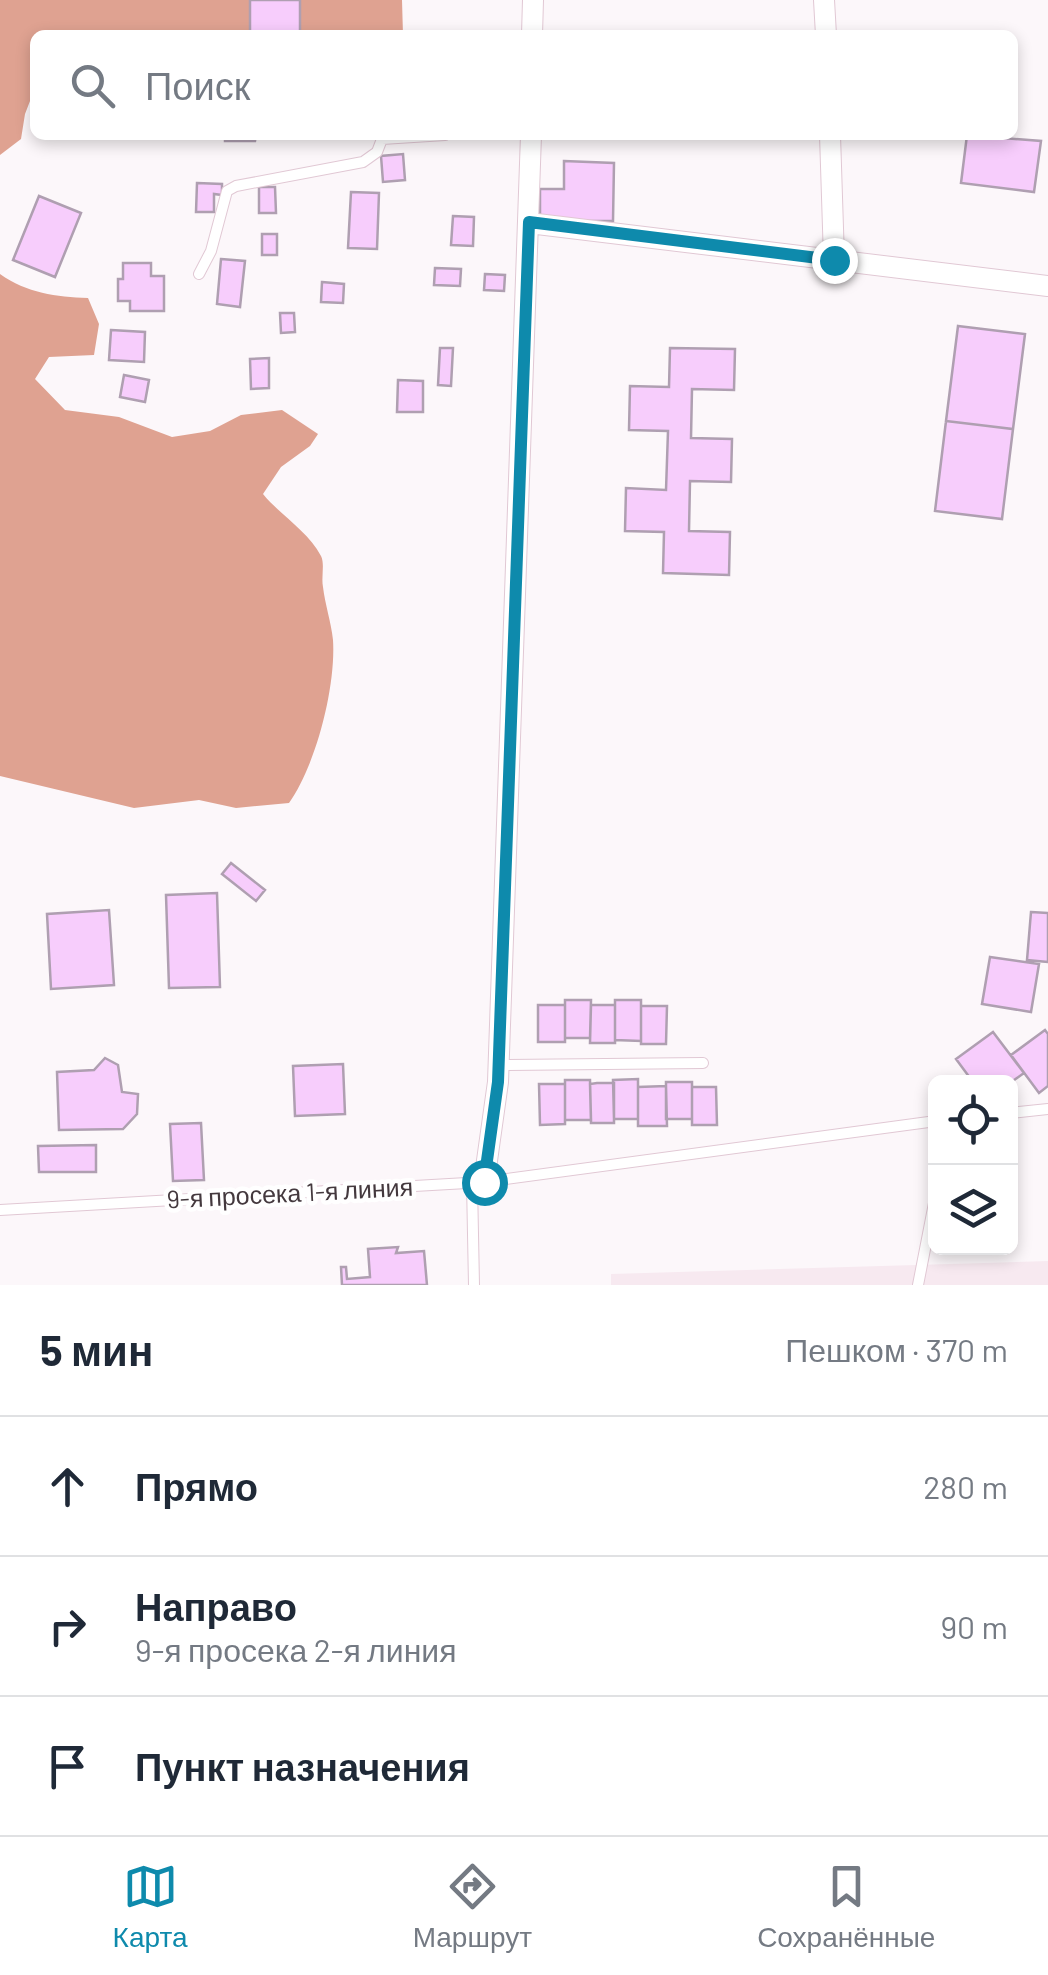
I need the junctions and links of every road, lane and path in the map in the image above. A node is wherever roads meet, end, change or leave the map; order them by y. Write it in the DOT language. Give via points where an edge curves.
graph roads {
  1 [pos="533,0"];
  2 [pos="824,0"];
  3 [pos="532,30"];
  4 [pos="826,30"];
  5 [pos="382,140"];
  6 [pos="531,140"];
  7 [pos="830,140"];
  8 [pos="529,222"];
  9 [pos="834,260"];
  10 [pos="199,274"];
  11 [pos="1048,286"];
  12 [pos="703,1063"];
  13 [pos="499,1066"];
  14 [pos="1048,1109"];
  15 [pos="1018,1112"];
  16 [pos="928,1121"];
  17 [pos="478,1182"];
  18 [pos="0,1210"];
  19 [pos="928,1234"];
  20 [pos="474,1285"];
  21 [pos="918,1285"];
  1 -- 3 [label="street"];
  2 -- 4 [label="street"];
  5 -- 10 [label="lane" via="364,162 226,191 212,251"];
  6 -- 8 [label="street"];
  7 -- 9 [label="street"];
  8 -- 9 [label="street"];
  8 -- 13 [label="street"];
  9 -- 11 [label="street"];
  12 -- 13 [label="lane"];
  13 -- 17 [label="street"];
  14 -- 15 [label="lane"];
  16 -- 17 [label="lane, 9-я просека 1-я линия"];
  17 -- 18 [label="lane, 9-я просека 1-я линия"];
  17 -- 20 [label="lane"];
  19 -- 21 [label="lane"];
}
